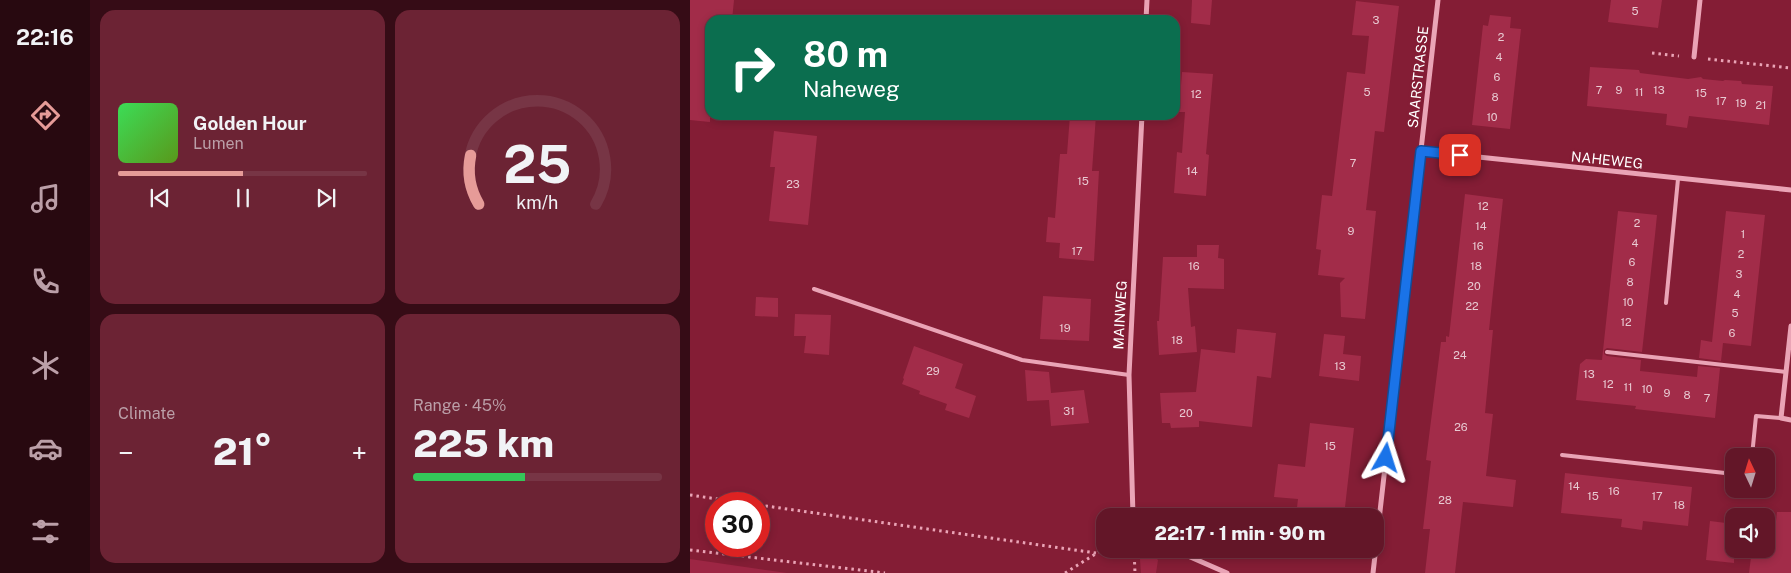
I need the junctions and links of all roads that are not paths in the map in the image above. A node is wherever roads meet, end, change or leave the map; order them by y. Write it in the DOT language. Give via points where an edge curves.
graph roads {
  1 [pos="1147,0"];
  2 [pos="1438,0"];
  3 [pos="1700,0"];
  4 [pos="1146,15"];
  5 [pos="1694,58"];
  6 [pos="1142,120"];
  7 [pos="1421,151"];
  8 [pos="1678,179"];
  9 [pos="1791,190"];
  10 [pos="814,289"];
  11 [pos="1666,303"];
  12 [pos="1791,326"];
  13 [pos="1607,352"];
  14 [pos="1786,372"];
  15 [pos="1129,375"];
  16 [pos="1781,418"];
  17 [pos="1791,420"];
  18 [pos="1753,448"];
  19 [pos="1562,455"];
  20 [pos="1725,473"];
  21 [pos="1133,508"];
  22 [pos="1193,558"];
  23 [pos="1227,573"];
  24 [pos="1373,573"];
  1 -- 4 [label="street"];
  2 -- 7 [label="street, SAARSTRASSE"];
  3 -- 5 [label="street"];
  6 -- 15 [label="street, MAINWEG"];
  7 -- 8 [label="street, NAHEWEG"];
  7 -- 24 [label="street, SAARSTRASSE"];
  8 -- 9 [label="street, NAHEWEG"];
  8 -- 11 [label="lane"];
  10 -- 15 [label="lane" via="1022,360"];
  12 -- 14 [label="street"];
  13 -- 14 [label="lane"];
  14 -- 16 [label="street"];
  15 -- 21 [label="street, MAINWEG"];
  16 -- 17 [label="street"];
  16 -- 18 [label="lane" via="1756,416"];
  19 -- 20 [label="lane"];
  22 -- 23 [label="street"];
}
